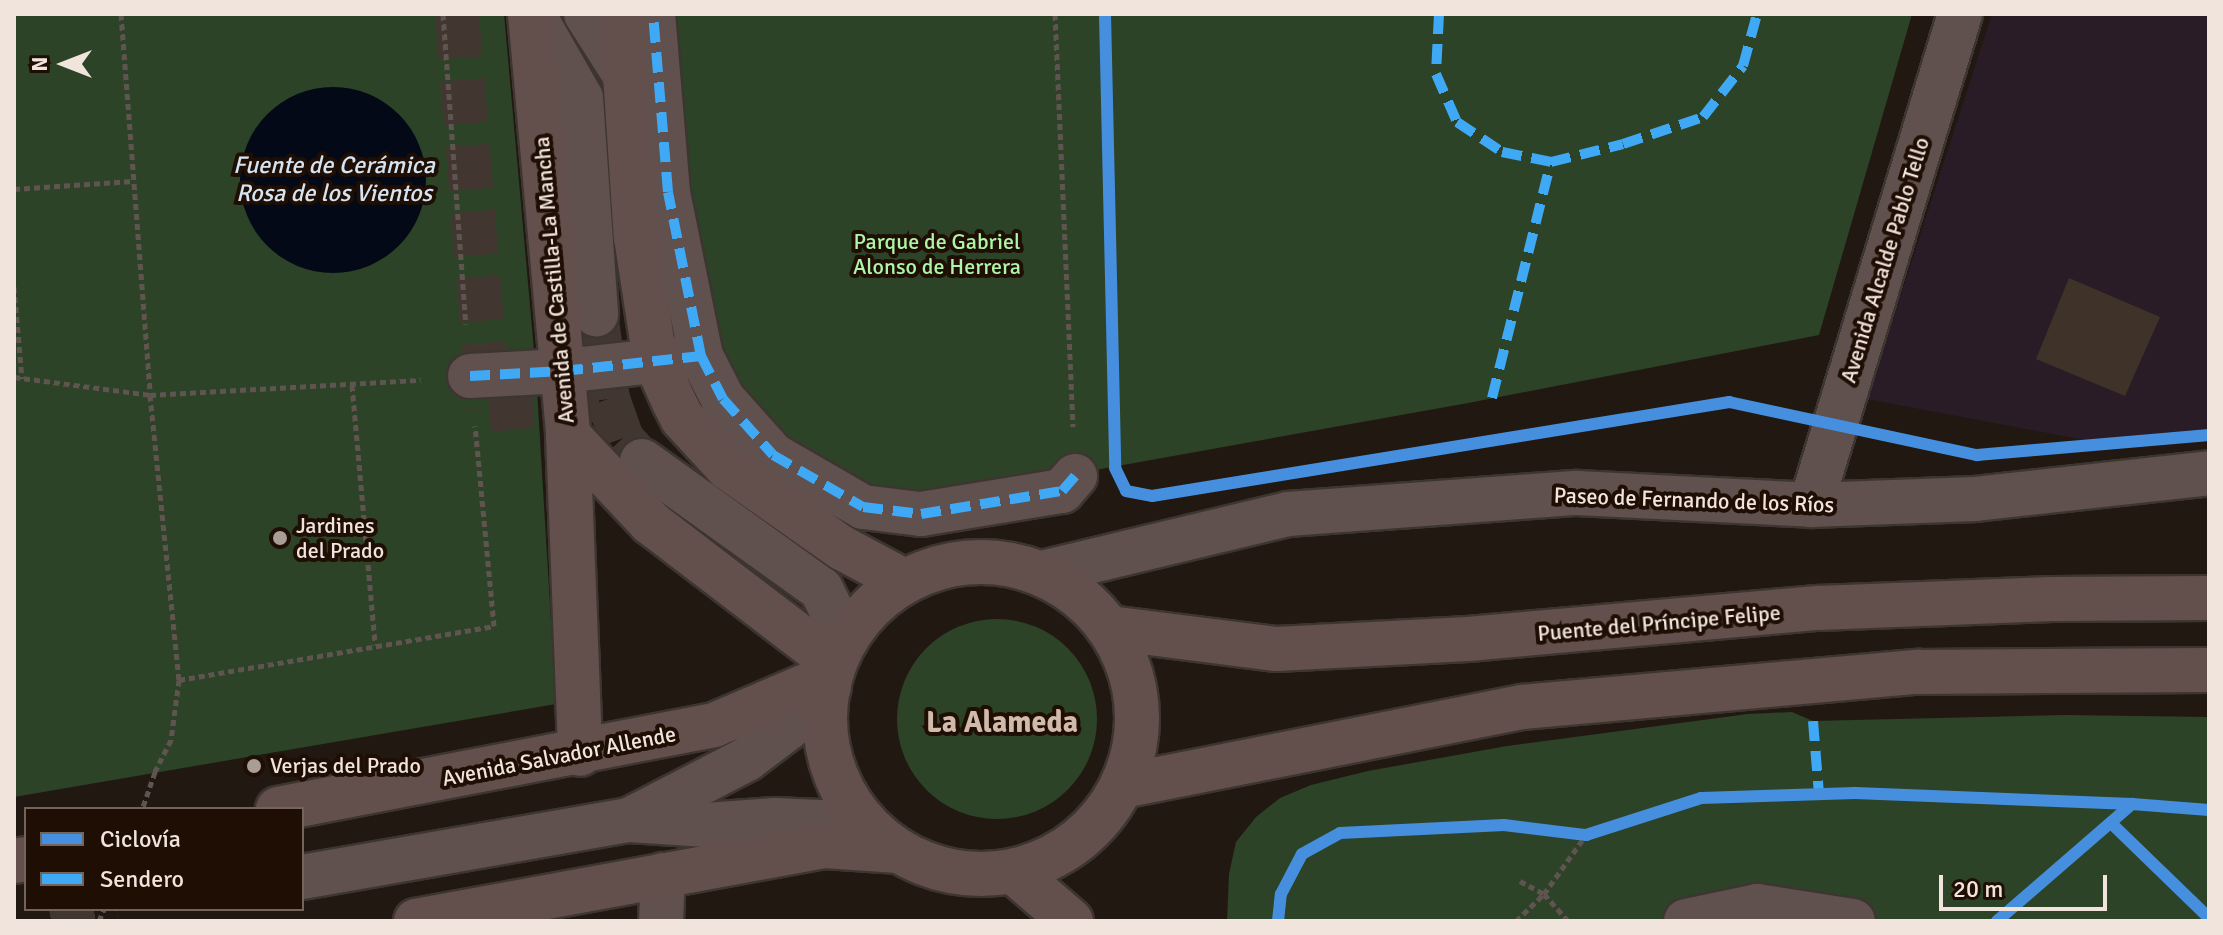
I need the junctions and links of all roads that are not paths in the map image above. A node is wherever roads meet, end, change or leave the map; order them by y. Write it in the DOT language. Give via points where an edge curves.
graph roads {
  1 [pos="532,14"];
  2 [pos="586,14"];
  3 [pos="621,14"];
  4 [pos="653,14"];
  5 [pos="1960,14"];
  6 [pos="626,77"];
  7 [pos="596,314"];
  8 [pos="701,356"];
  9 [pos="655,360"];
  10 [pos="563,371"];
  11 [pos="470,376"];
  12 [pos="568,435"];
  13 [pos="642,461"];
  14 [pos="2209,473"];
  15 [pos="1075,476"];
  16 [pos="1811,505"];
  17 [pos="1042,573"];
  18 [pos="904,581"];
  19 [pos="2209,598"];
  20 [pos="1110,628"];
  21 [pos="835,666"];
  22 [pos="2209,670"];
  23 [pos="580,754"];
  24 [pos="1123,786"];
  25 [pos="289,807"];
  26 [pos="629,820"];
  27 [pos="882,838"];
  28 [pos="1014,872"];
  29 [pos="663,875"];
  30 [pos="304,877"];
  31 [pos="416,921"];
  32 [pos="661,921"];
  33 [pos="1071,921"];
  34 [pos="1686,921"];
  35 [pos="1853,921"];
  1 -- 7 [label="street" via="581,98"];
  1 -- 10 [label="main road, Avenida de Castilla-La Mancha"];
  2 -- 6 [label="street"];
  3 -- 6 [label="main road"];
  4 -- 8 [label="street" via="668,192"];
  5 -- 16 [label="street, Avenida Alcalde Pablo Tello"];
  6 -- 9 [label="main road" via="636,237"];
  8 -- 9 [label="street"];
  8 -- 15 [label="street" via="723,399 773,455 863,507 921,514 1062,491"];
  9 -- 10 [label="street"];
  9 -- 18 [label="main road" via="682,418 728,468 842,548"];
  10 -- 11 [label="street"];
  10 -- 12 [label="main road, Avenida de Castilla-La Mancha"];
  12 -- 21 [label="main road, Avenida de Castilla-La Mancha" via="651,523"];
  12 -- 23 [label="main road"];
  13 -- 21 [label="street" via="821,589"];
  14 -- 16 [label="street, Paseo de Fernando de los Ríos" via="1975,499"];
  16 -- 17 [label="street, Paseo de Fernando de los Ríos" via="1577,493 1288,514"];
  17 -- 18 [label="main road" via="973,561"];
  17 -- 20 [label="main road" via="1080,596"];
  18 -- 21 [label="main road" via="871,606"];
  19 -- 20 [label="main road, Puente del Príncipe Felipe" via="1818,608 1468,639 1277,649"];
  20 -- 24 [label="main road" via="1133,677 1136,705 1138,733"];
  21 -- 23 [label="main road, Avenida Salvador Allende" via="714,725"];
  21 -- 26 [label="street" via="788,728 747,759"];
  21 -- 27 [label="main road" via="828,749 842,789"];
  22 -- 24 [label="main road" via="1918,672 1522,707"];
  23 -- 25 [label="main road, Avenida Salvador Allende"];
  24 -- 28 [label="main road" via="1096,825 1058,856"];
  26 -- 27 [label="street" via="706,825 775,820"];
  26 -- 30 [label="street"];
  27 -- 28 [label="main road" via="954,873"];
  27 -- 29 [label="main road"];
  28 -- 33 [label="main road"];
  29 -- 31 [label="main road"];
  29 -- 32 [label="street"];
  34 -- 35 [label="street" via="1757,906"];
}
